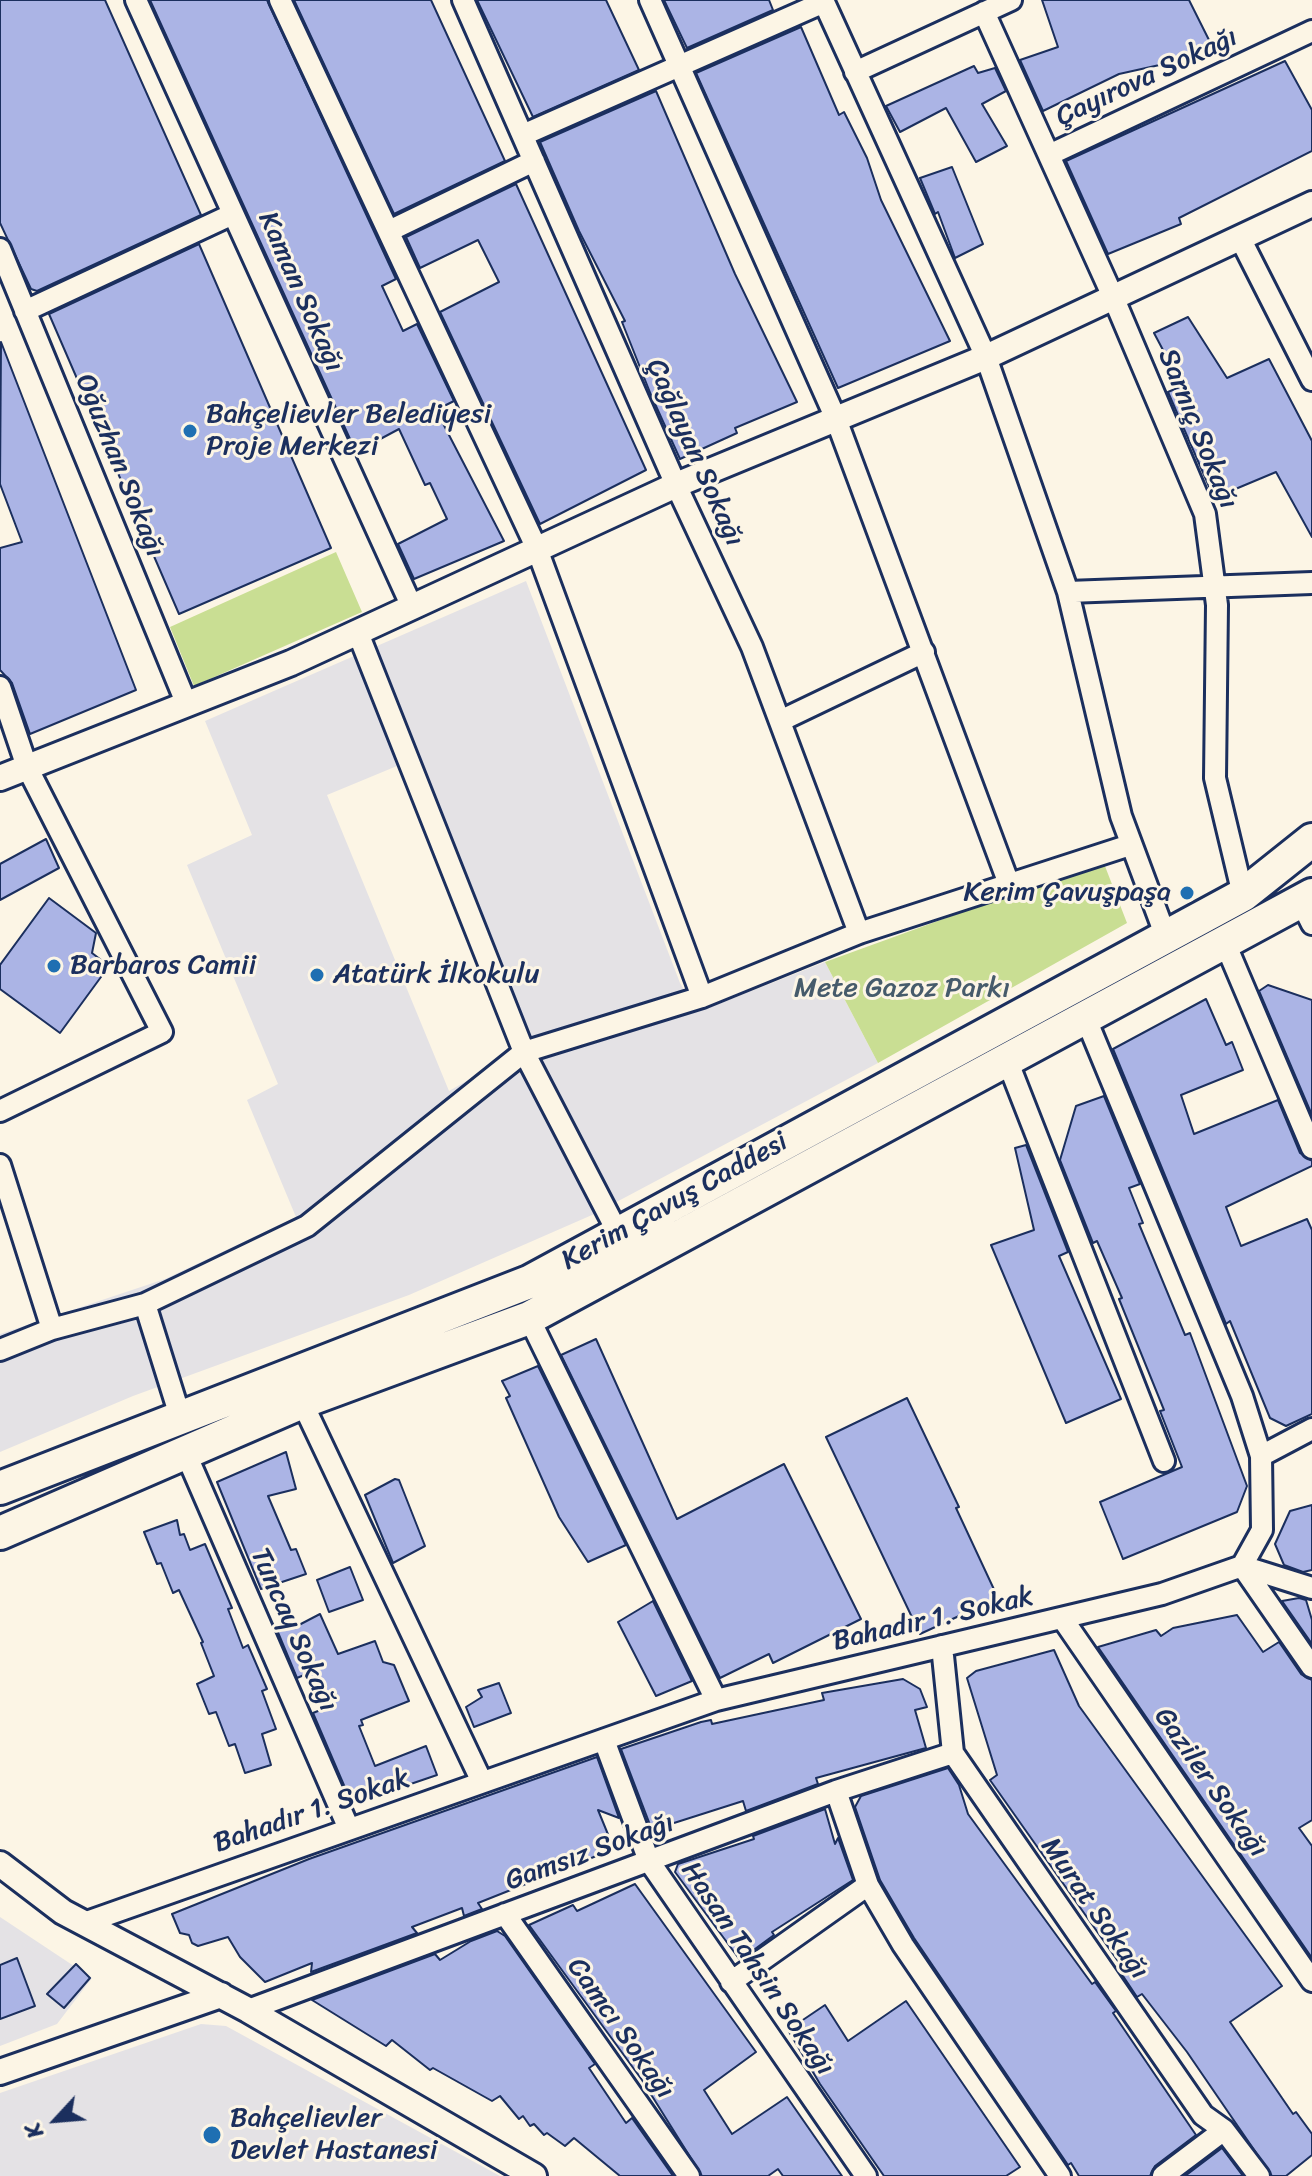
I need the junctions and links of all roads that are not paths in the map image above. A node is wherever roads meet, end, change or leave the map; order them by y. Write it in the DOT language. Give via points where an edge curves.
graph roads {
  1 [pos="136,0"];
  2 [pos="280,0"];
  3 [pos="463,0"];
  4 [pos="650,0"];
  5 [pos="1011,0"];
  6 [pos="823,1"];
  7 [pos="984,12"];
  8 [pos="1312,31"];
  9 [pos="681,65"];
  10 [pos="855,72"];
  11 [pos="523,135"];
  12 [pos="1049,155"];
  13 [pos="534,161"];
  14 [pos="1312,204"];
  15 [pos="233,214"];
  16 [pos="389,231"];
  17 [pos="1240,238"];
  18 [pos="0,249"];
  19 [pos="1114,299"];
  20 [pos="25,311"];
  21 [pos="986,357"];
  22 [pos="1312,380"];
  23 [pos="836,419"];
  24 [pos="676,485"];
  25 [pos="537,549"];
  26 [pos="1312,583"];
  27 [pos="1214,587"];
  28 [pos="1068,592"];
  29 [pos="412,607"];
  30 [pos="358,633"];
  31 [pos="924,652"];
  32 [pos="0,687"];
  33 [pos="187,705"];
  34 [pos="780,721"];
  35 [pos="27,767"];
  36 [pos="0,778"];
  37 [pos="1312,840"];
  38 [pos="1130,845"];
  39 [pos="1009,884"];
  40 [pos="1243,895"];
  41 [pos="1308,907"];
  42 [pos="859,933"];
  43 [pos="1166,937"];
  44 [pos="1225,943"];
  45 [pos="702,997"];
  46 [pos="1086,1019"];
  47 [pos="524,1052"];
  48 [pos="1007,1060"];
  49 [pos="0,1111"];
  50 [pos="1312,1148"];
  51 [pos="0,1165"];
  52 [pos="618,1233"];
  53 [pos="145,1304"];
  54 [pos="529,1318"];
  55 [pos="52,1329"];
  56 [pos="0,1350"];
  57 [pos="302,1402"];
  58 [pos="180,1416"];
  59 [pos="1312,1429"];
  60 [pos="186,1454"];
  61 [pos="1261,1456"];
  62 [pos="1164,1461"];
  63 [pos="0,1488"];
  64 [pos="0,1533"];
  65 [pos="1242,1566"];
  66 [pos="1312,1588"];
  67 [pos="1062,1618"];
  68 [pos="942,1646"];
  69 [pos="1312,1667"];
  70 [pos="716,1700"];
  71 [pos="604,1740"];
  72 [pos="953,1753"];
  73 [pos="482,1782"];
  74 [pos="836,1791"];
  75 [pos="349,1829"];
  76 [pos="649,1861"];
  77 [pos="0,1864"];
  78 [pos="868,1885"];
  79 [pos="505,1914"];
  80 [pos="84,1923"];
  81 [pos="1312,1981"];
  82 [pos="731,1982"];
  83 [pos="221,1995"];
  84 [pos="248,2010"];
  85 [pos="0,2072"];
  86 [pos="1224,2130"];
  87 [pos="534,2176"];
  88 [pos="689,2176"];
  89 [pos="866,2176"];
  90 [pos="1060,2176"];
  91 [pos="1163,2176"];
  92 [pos="1259,2176"];
  1 -- 15 [label="street, Kaman Sokağı"];
  2 -- 16 [label="street"];
  3 -- 11 [label="street, Çağlayan Sokağı"];
  4 -- 9 [label="street"];
  5 -- 7 [label="street"];
  6 -- 9 [label="street"];
  6 -- 10 [label="street"];
  7 -- 10 [label="street"];
  7 -- 12 [label="street, Sarnıç Sokağı"];
  8 -- 12 [label="street, Çayırova Sokağı"];
  9 -- 11 [label="street"];
  9 -- 23 [label="street"];
  10 -- 21 [label="street"];
  11 -- 13 [label="street, Çağlayan Sokağı"];
  12 -- 19 [label="street, Sarnıç Sokağı"];
  13 -- 16 [label="street"];
  13 -- 24 [label="street, Çağlayan Sokağı"];
  14 -- 17 [label="street"];
  15 -- 20 [label="street"];
  15 -- 29 [label="street, Kaman Sokağı"];
  16 -- 25 [label="street"];
  17 -- 19 [label="street"];
  17 -- 22 [label="street"];
  18 -- 20 [label="street, Oğuzhan Sokağı"];
  19 -- 21 [label="street"];
  19 -- 27 [label="street, Sarnıç Sokağı" via="1205,514"];
  20 -- 33 [label="street, Oğuzhan Sokağı"];
  21 -- 23 [label="street"];
  21 -- 28 [label="street"];
  23 -- 24 [label="street"];
  23 -- 31 [label="street"];
  24 -- 25 [label="street"];
  24 -- 34 [label="street, Çağlayan Sokağı" via="752,647"];
  25 -- 29 [label="street"];
  25 -- 45 [label="street"];
  26 -- 27 [label="street"];
  27 -- 28 [label="street"];
  27 -- 40 [label="street, Sarnıç Sokağı" via="1215,778"];
  28 -- 38 [label="street"];
  29 -- 30 [label="street"];
  30 -- 33 [label="street"];
  30 -- 47 [label="street"];
  31 -- 34 [label="street"];
  31 -- 39 [label="street"];
  32 -- 35 [label="street"];
  33 -- 35 [label="street"];
  34 -- 42 [label="street, Çağlayan Sokağı"];
  35 -- 36 [label="street"];
  35 -- 49 [label="street" via="162,1032"];
  37 -- 40 [label="main road, Kerim Çavuş Caddesi"];
  38 -- 39 [label="street"];
  38 -- 43 [label="street"];
  39 -- 42 [label="street"];
  40 -- 43 [label="main road, Kerim Çavuş Caddesi"];
  41 -- 44 [label="main road, Kerim Çavuş Caddesi"];
  42 -- 45 [label="street"];
  43 -- 52 [label="main road, Kerim Çavuş Caddesi"];
  44 -- 46 [label="main road, Kerim Çavuş Caddesi"];
  44 -- 50 [label="street"];
  45 -- 47 [label="street"];
  46 -- 48 [label="main road, Kerim Çavuş Caddesi"];
  46 -- 61 [label="street" via="1236,1381"];
  47 -- 52 [label="street"];
  47 -- 53 [label="street" via="307,1226"];
  48 -- 54 [label="main road, Kerim Çavuş Caddesi"];
  48 -- 62 [label="street"];
  51 -- 55 [label="street"];
  52 -- 58 [label="main road, Kerim Çavuş Caddesi" via="529,1282"];
  53 -- 55 [label="street"];
  53 -- 58 [label="street"];
  54 -- 57 [label="main road, Kerim Çavuş Caddesi"];
  54 -- 70 [label="street"];
  55 -- 56 [label="street"];
  57 -- 60 [label="main road, Kerim Çavuş Caddesi"];
  57 -- 73 [label="street"];
  58 -- 63 [label="main road, Kerim Çavuş Caddesi"];
  59 -- 61 [label="street"];
  60 -- 64 [label="main road, Kerim Çavuş Caddesi"];
  60 -- 75 [label="street, Tuncay Sokağı"];
  61 -- 65 [label="street" via="1262,1530"];
  65 -- 66 [label="street"];
  65 -- 67 [label="street, Bahadır 1. Sokak" via="1162,1594"];
  65 -- 69 [label="street"];
  67 -- 68 [label="street, Bahadır 1. Sokak"];
  67 -- 81 [label="street, Gaziler Sokağı"];
  68 -- 70 [label="street, Bahadır 1. Sokak"];
  68 -- 72 [label="street, Murat Sokağı"];
  70 -- 71 [label="street, Bahadır 1. Sokak"];
  71 -- 73 [label="street, Bahadır 1. Sokak"];
  71 -- 76 [label="street, Hasan Tahsin Sokağı"];
  72 -- 74 [label="street, Gamsız Sokağı"];
  72 -- 86 [label="street, Murat Sokağı" via="1203,2115"];
  73 -- 75 [label="street, Bahadır 1. Sokak"];
  74 -- 76 [label="street, Gamsız Sokağı"];
  74 -- 78 [label="street"];
  75 -- 80 [label="street, Bahadır 1. Sokak"];
  76 -- 79 [label="street, Gamsız Sokağı"];
  76 -- 82 [label="street, Hasan Tahsin Sokağı"];
  77 -- 80 [label="street"];
  78 -- 82 [label="street"];
  78 -- 90 [label="street"];
  79 -- 84 [label="street, Gamsız Sokağı"];
  79 -- 88 [label="street, Camcı Sokağı"];
  80 -- 83 [label="street"];
  82 -- 89 [label="street, Hasan Tahsin Sokağı"];
  83 -- 84 [label="street"];
  83 -- 85 [label="street"];
  84 -- 87 [label="street"];
  86 -- 91 [label="street"];
  86 -- 92 [label="street, Murat Sokağı"];
}
